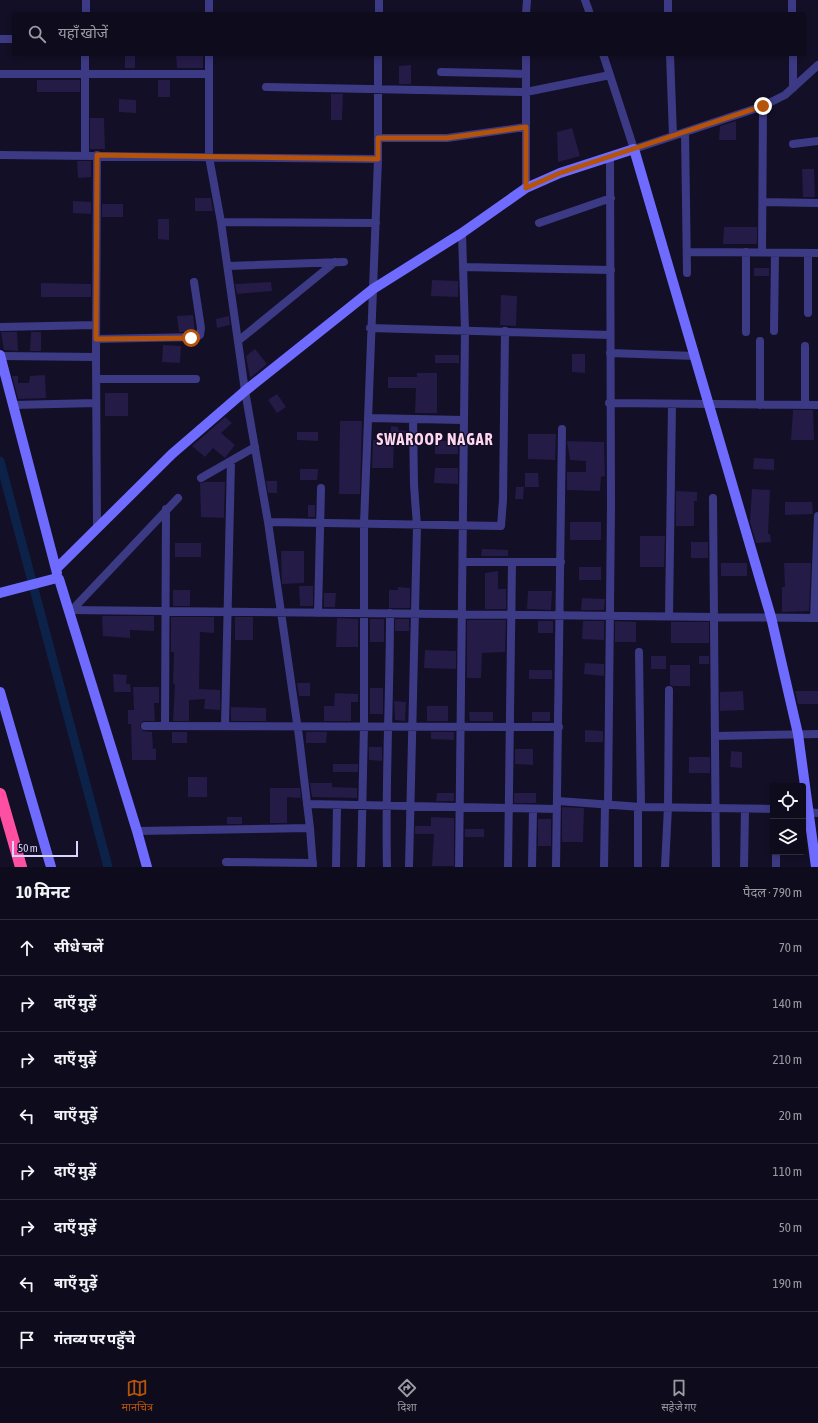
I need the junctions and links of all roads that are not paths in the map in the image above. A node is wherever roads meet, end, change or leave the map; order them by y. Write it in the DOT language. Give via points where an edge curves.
graph roads {
  1 [pos="86,0"];
  2 [pos="210,0"];
  3 [pos="379,0"];
  4 [pos="527,0"];
  5 [pos="585,0"];
  6 [pos="668,0"];
  7 [pos="792,0"];
  8 [pos="86,12"];
  9 [pos="209,12"];
  10 [pos="379,12"];
  11 [pos="526,12"];
  12 [pos="589,12"];
  13 [pos="668,12"];
  14 [pos="792,12"];
  15 [pos="0,39"];
  16 [pos="12,40"];
  17 [pos="85,56"];
  18 [pos="209,56"];
  19 [pos="378,56"];
  20 [pos="526,56"];
  21 [pos="604,56"];
  22 [pos="670,56"];
  23 [pos="793,56"];
  24 [pos="818,65"];
  25 [pos="441,72"];
  26 [pos="85,73"];
  27 [pos="0,74"];
  28 [pos="209,74"];
  29 [pos="526,74"];
  30 [pos="610,75"];
  31 [pos="266,87"];
  32 [pos="793,88"];
  33 [pos="378,89"];
  34 [pos="526,92"];
  35 [pos="763,106"];
  36 [pos="526,127"];
  37 [pos="685,132"];
  38 [pos="673,136"];
  39 [pos="378,138"];
  40 [pos="818,140"];
  41 [pos="793,144"];
  42 [pos="634,149"];
  43 [pos="0,155"];
  44 [pos="85,155"];
  45 [pos="97,155"];
  46 [pos="209,157"];
  47 [pos="610,157"];
  48 [pos="378,159"];
  49 [pos="526,188"];
  50 [pos="611,198"];
  51 [pos="763,202"];
  52 [pos="818,203"];
  53 [pos="222,222"];
  54 [pos="376,223"];
  55 [pos="539,224"];
  56 [pos="462,233"];
  57 [pos="687,252"];
  58 [pos="746,252"];
  59 [pos="762,252"];
  60 [pos="775,253"];
  61 [pos="808,253"];
  62 [pos="818,253"];
  63 [pos="335,262"];
  64 [pos="344,262"];
  65 [pos="228,266"];
  66 [pos="463,267"];
  67 [pos="611,270"];
  68 [pos="687,273"];
  69 [pos="194,282"];
  70 [pos="373,289"];
  71 [pos="808,313"];
  72 [pos="96,325"];
  73 [pos="0,327"];
  74 [pos="370,328"];
  75 [pos="465,330"];
  76 [pos="505,331"];
  77 [pos="774,331"];
  78 [pos="746,332"];
  79 [pos="610,335"];
  80 [pos="96,339"];
  81 [pos="238,341"];
  82 [pos="760,341"];
  83 [pos="805,346"];
  84 [pos="610,353"];
  85 [pos="0,356"];
  86 [pos="695,356"];
  87 [pos="96,357"];
  88 [pos="96,378"];
  89 [pos="196,378"];
  90 [pos="245,391"];
  91 [pos="96,403"];
  92 [pos="610,403"];
  93 [pos="672,404"];
  94 [pos="710,404"];
  95 [pos="12,405"];
  96 [pos="760,405"];
  97 [pos="805,405"];
  98 [pos="818,405"];
  99 [pos="368,418"];
  100 [pos="413,419"];
  101 [pos="463,420"];
  102 [pos="562,429"];
  103 [pos="255,447"];
  104 [pos="231,461"];
  105 [pos="201,478"];
  106 [pos="321,488"];
  107 [pos="178,498"];
  108 [pos="713,498"];
  109 [pos="166,509"];
  110 [pos="818,516"];
  111 [pos="268,522"];
  112 [pos="320,523"];
  113 [pos="364,524"];
  114 [pos="417,526"];
  115 [pos="97,527"];
  116 [pos="463,527"];
  117 [pos="463,562"];
  118 [pos="512,562"];
  119 [pos="561,562"];
  120 [pos="56,573"];
  121 [pos="0,593"];
  122 [pos="70,610"];
  123 [pos="165,611"];
  124 [pos="228,612"];
  125 [pos="281,612"];
  126 [pos="318,613"];
  127 [pos="363,613"];
  128 [pos="390,613"];
  129 [pos="415,614"];
  130 [pos="461,614"];
  131 [pos="512,615"];
  132 [pos="560,615"];
  133 [pos="609,616"];
  134 [pos="668,616"];
  135 [pos="715,617"];
  136 [pos="771,617"];
  137 [pos="816,618"];
  138 [pos="639,652"];
  139 [pos="669,690"];
  140 [pos="0,692"];
  141 [pos="364,725"];
  142 [pos="145,726"];
  143 [pos="165,726"];
  144 [pos="225,726"];
  145 [pos="390,726"];
  146 [pos="412,726"];
  147 [pos="459,726"];
  148 [pos="509,726"];
  149 [pos="298,727"];
  150 [pos="559,727"];
  151 [pos="798,734"];
  152 [pos="818,734"];
  153 [pos="715,736"];
  154 [pos="803,783"];
  155 [pos="0,794"];
  156 [pos="307,804"];
  157 [pos="337,805"];
  158 [pos="558,805"];
  159 [pos="606,805"];
  160 [pos="362,806"];
  161 [pos="386,806"];
  162 [pos="409,807"];
  163 [pos="459,807"];
  164 [pos="639,807"];
  165 [pos="668,807"];
  166 [pos="715,808"];
  167 [pos="507,809"];
  168 [pos="533,809"];
  169 [pos="745,809"];
  170 [pos="770,809"];
  171 [pos="806,811"];
  172 [pos="818,813"];
  173 [pos="310,828"];
  174 [pos="137,830"];
  175 [pos="776,855"];
  176 [pos="226,862"];
  177 [pos="313,865"];
  178 [pos="21,867"];
  179 [pos="51,867"];
  180 [pos="147,867"];
  181 [pos="336,867"];
  182 [pos="361,867"];
  183 [pos="388,867"];
  184 [pos="409,867"];
  185 [pos="459,867"];
  186 [pos="508,867"];
  187 [pos="532,867"];
  188 [pos="556,867"];
  189 [pos="604,867"];
  190 [pos="638,867"];
  191 [pos="665,867"];
  192 [pos="716,867"];
  193 [pos="744,867"];
  194 [pos="776,867"];
  195 [pos="816,867"];
  1 -- 8 [label="street"];
  2 -- 9 [label="street"];
  3 -- 10 [label="street"];
  4 -- 11 [label="street"];
  5 -- 12 [label="street"];
  6 -- 13 [label="street"];
  7 -- 14 [label="street"];
  15 -- 16 [label="street"];
  17 -- 26 [label="street"];
  18 -- 28 [label="street"];
  19 -- 33 [label="street"];
  20 -- 29 [label="street"];
  21 -- 30 [label="street"];
  22 -- 38 [label="street"];
  23 -- 32 [label="street"];
  24 -- 32 [label="street"];
  25 -- 29 [label="street"];
  26 -- 27 [label="street"];
  26 -- 28 [label="street"];
  26 -- 44 [label="street"];
  28 -- 46 [label="street"];
  29 -- 34 [label="street"];
  30 -- 34 [label="street"];
  30 -- 42 [label="street"];
  31 -- 33 [label="street"];
  32 -- 35 [label="street" via="785,96"];
  33 -- 34 [label="street"];
  33 -- 39 [label="street"];
  34 -- 36 [label="street"];
  35 -- 37 [label="street"];
  35 -- 51 [label="street"];
  36 -- 39 [label="street" via="447,138"];
  36 -- 49 [label="street"];
  37 -- 38 [label="street"];
  37 -- 57 [label="street"];
  38 -- 42 [label="street"];
  39 -- 48 [label="street"];
  40 -- 41 [label="street"];
  42 -- 47 [label="street"];
  42 -- 86 [label="street"];
  43 -- 44 [label="street"];
  44 -- 45 [label="street"];
  45 -- 46 [label="street"];
  45 -- 72 [label="street"];
  46 -- 48 [label="street"];
  46 -- 53 [label="street"];
  47 -- 49 [label="street" via="560,173"];
  47 -- 50 [label="street"];
  48 -- 54 [label="street"];
  49 -- 56 [label="street"];
  50 -- 55 [label="street"];
  50 -- 67 [label="street"];
  51 -- 52 [label="street"];
  51 -- 59 [label="street"];
  53 -- 54 [label="street"];
  53 -- 65 [label="street"];
  54 -- 70 [label="street"];
  56 -- 66 [label="street"];
  56 -- 70 [label="street"];
  57 -- 58 [label="street"];
  57 -- 68 [label="street"];
  58 -- 59 [label="street"];
  58 -- 78 [label="street"];
  59 -- 60 [label="street"];
  60 -- 61 [label="street"];
  60 -- 77 [label="street"];
  61 -- 62 [label="street"];
  61 -- 71 [label="street"];
  63 -- 64 [label="street"];
  63 -- 65 [label="street"];
  63 -- 81 [label="street"];
  65 -- 81 [label="street"];
  66 -- 67 [label="street"];
  66 -- 75 [label="street"];
  67 -- 79 [label="street"];
  69 -- 80 [label="street" via="201,328 197,337"];
  70 -- 74 [label="street"];
  70 -- 90 [label="street"];
  72 -- 73 [label="street"];
  72 -- 80 [label="street"];
  74 -- 75 [label="street"];
  74 -- 99 [label="street"];
  75 -- 76 [label="street"];
  75 -- 101 [label="street"];
  76 -- 79 [label="street"];
  76 -- 116 [label="street" via="502,525"];
  79 -- 84 [label="street"];
  80 -- 87 [label="street"];
  81 -- 90 [label="street"];
  82 -- 96 [label="street"];
  83 -- 97 [label="street"];
  84 -- 86 [label="street"];
  84 -- 92 [label="street"];
  85 -- 87 [label="street"];
  85 -- 95 [label="street"];
  86 -- 94 [label="street"];
  87 -- 88 [label="street"];
  88 -- 89 [label="street"];
  88 -- 91 [label="street"];
  90 -- 103 [label="street"];
  90 -- 115 [label="street" via="172,454"];
  91 -- 95 [label="street"];
  91 -- 115 [label="street"];
  92 -- 93 [label="street"];
  92 -- 133 [label="street"];
  93 -- 94 [label="street"];
  93 -- 134 [label="street"];
  94 -- 96 [label="street"];
  94 -- 136 [label="street"];
  95 -- 120 [label="street"];
  96 -- 97 [label="street"];
  97 -- 98 [label="street"];
  99 -- 100 [label="street"];
  99 -- 113 [label="street"];
  100 -- 101 [label="street"];
  100 -- 114 [label="street"];
  101 -- 116 [label="street"];
  102 -- 119 [label="street"];
  103 -- 104 [label="street"];
  103 -- 111 [label="street"];
  104 -- 105 [label="street"];
  104 -- 124 [label="street"];
  106 -- 112 [label="street"];
  107 -- 109 [label="street"];
  108 -- 135 [label="street"];
  109 -- 122 [label="street"];
  109 -- 123 [label="street"];
  110 -- 137 [label="street"];
  111 -- 112 [label="street"];
  111 -- 125 [label="street"];
  112 -- 113 [label="street"];
  112 -- 126 [label="street"];
  113 -- 114 [label="street"];
  113 -- 127 [label="street"];
  114 -- 116 [label="street"];
  114 -- 129 [label="street"];
  115 -- 120 [label="street"];
  116 -- 117 [label="street"];
  117 -- 118 [label="street"];
  117 -- 130 [label="street"];
  118 -- 119 [label="street"];
  118 -- 131 [label="street"];
  119 -- 132 [label="street"];
  120 -- 121 [label="street" via="46,581"];
  120 -- 122 [label="street"];
  122 -- 123 [label="street"];
  122 -- 174 [label="street"];
  123 -- 124 [label="street"];
  123 -- 143 [label="street"];
  124 -- 125 [label="street"];
  124 -- 144 [label="street"];
  125 -- 126 [label="street"];
  125 -- 149 [label="street"];
  126 -- 127 [label="street"];
  127 -- 128 [label="street"];
  127 -- 141 [label="street"];
  128 -- 129 [label="street"];
  128 -- 145 [label="street"];
  129 -- 130 [label="street"];
  129 -- 146 [label="street"];
  130 -- 131 [label="street"];
  130 -- 147 [label="street"];
  131 -- 132 [label="street"];
  131 -- 148 [label="street"];
  132 -- 133 [label="street"];
  132 -- 150 [label="street"];
  133 -- 134 [label="street"];
  133 -- 159 [label="street"];
  134 -- 135 [label="street"];
  135 -- 136 [label="street"];
  135 -- 153 [label="street"];
  136 -- 137 [label="street"];
  136 -- 151 [label="street"];
  138 -- 164 [label="street"];
  139 -- 165 [label="street"];
  140 -- 179 [label="street"];
  141 -- 145 [label="street"];
  141 -- 149 [label="street"];
  141 -- 160 [label="street"];
  142 -- 143 [label="street"];
  143 -- 144 [label="street"];
  144 -- 149 [label="street"];
  145 -- 146 [label="street"];
  145 -- 161 [label="street"];
  146 -- 147 [label="street"];
  146 -- 162 [label="street"];
  147 -- 148 [label="street"];
  147 -- 163 [label="street"];
  148 -- 150 [label="street"];
  148 -- 167 [label="street"];
  149 -- 156 [label="street"];
  150 -- 158 [label="street"];
  151 -- 152 [label="street"];
  151 -- 153 [label="street"];
  151 -- 154 [label="street"];
  153 -- 166 [label="street"];
  155 -- 178 [label="highway"];
  156 -- 157 [label="street"];
  156 -- 173 [label="street"];
  157 -- 160 [label="street"];
  157 -- 181 [label="street"];
  158 -- 159 [label="street"];
  158 -- 168 [label="street"];
  158 -- 188 [label="street"];
  159 -- 164 [label="street"];
  159 -- 189 [label="street"];
  160 -- 161 [label="street"];
  160 -- 182 [label="street"];
  161 -- 162 [label="street"];
  161 -- 183 [label="street"];
  162 -- 163 [label="street"];
  162 -- 184 [label="street"];
  163 -- 167 [label="street"];
  163 -- 185 [label="street"];
  164 -- 165 [label="street"];
  164 -- 190 [label="street"];
  165 -- 166 [label="street"];
  165 -- 191 [label="street"];
  166 -- 169 [label="street"];
  166 -- 192 [label="street"];
  167 -- 168 [label="street"];
  167 -- 186 [label="street"];
  168 -- 187 [label="street"];
  169 -- 170 [label="street"];
  169 -- 193 [label="street"];
  171 -- 172 [label="street"];
  171 -- 195 [label="street"];
  173 -- 174 [label="street"];
  173 -- 177 [label="street"];
  174 -- 180 [label="street"];
  175 -- 194 [label="street"];
  176 -- 177 [label="street"];
}
